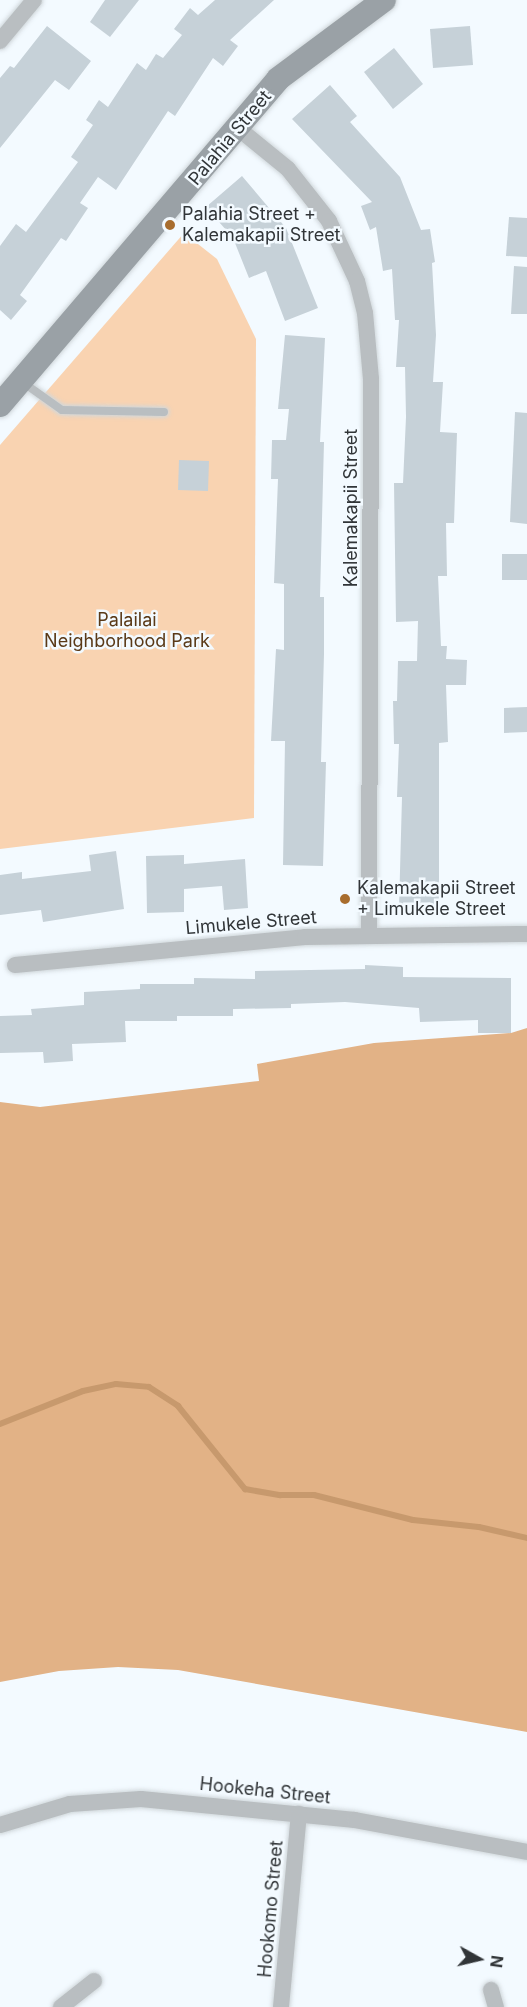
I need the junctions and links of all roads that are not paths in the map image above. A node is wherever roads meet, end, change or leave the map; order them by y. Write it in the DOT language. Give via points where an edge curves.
graph roads {
  1 [pos="34,0"];
  2 [pos="375,2"];
  3 [pos="0,41"];
  4 [pos="239,129"];
  5 [pos="21,381"];
  6 [pos="0,405"];
  7 [pos="164,412"];
  8 [pos="369,933"];
  9 [pos="527,934"];
  10 [pos="15,965"];
  11 [pos="299,1814"];
  12 [pos="0,1825"];
  13 [pos="527,1852"];
  14 [pos="94,1981"];
  15 [pos="491,1990"];
  16 [pos="61,2007"];
  17 [pos="281,2007"];
  18 [pos="496,2007"];
  1 -- 3 [label="street"];
  2 -- 4 [label="street, Palahia Street" via="278,80"];
  4 -- 5 [label="street, Palahia Street"];
  4 -- 8 [label="street, Kalemakapii Street" via="288,169 322,212 344,250 365,313 371,379"];
  5 -- 6 [label="street, Palahia Street"];
  5 -- 7 [label="lane" via="62,410"];
  8 -- 9 [label="street, Limukele Street"];
  8 -- 10 [label="street, Limukele Street"];
  11 -- 12 [label="street, Hookeha Street" via="165,1800 105,1800 35,1813"];
  11 -- 13 [label="street, Hookeha Street" via="403,1826"];
  11 -- 17 [label="street, Hookomo Street"];
  14 -- 16 [label="street"];
  15 -- 18 [label="street"];
}
